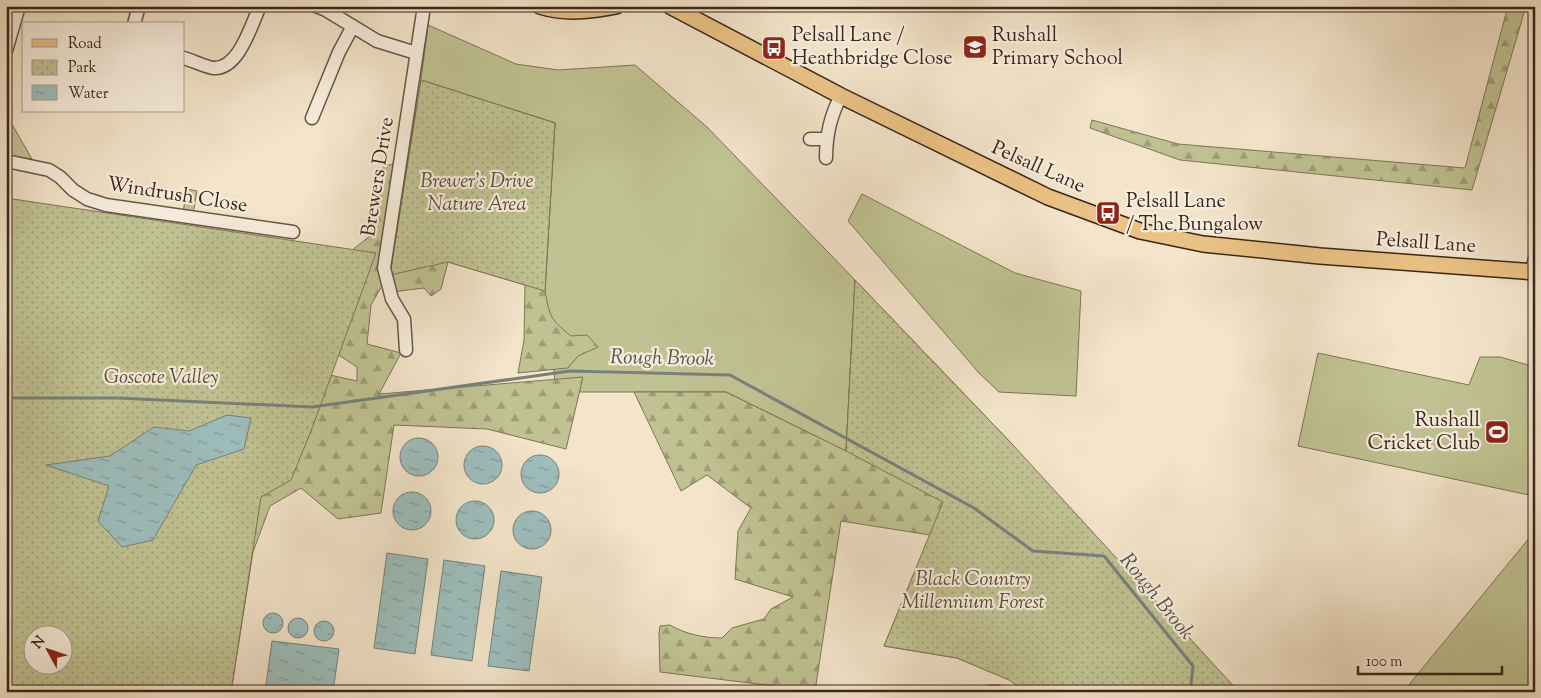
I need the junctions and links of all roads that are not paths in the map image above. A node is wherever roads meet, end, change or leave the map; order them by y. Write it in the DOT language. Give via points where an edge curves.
graph roads {
  1 [pos="19,6"];
  2 [pos="139,6"];
  3 [pos="260,6"];
  4 [pos="316,6"];
  5 [pos="424,6"];
  6 [pos="540,6"];
  7 [pos="616,6"];
  8 [pos="674,8"];
  9 [pos="135,22"];
  10 [pos="353,26"];
  11 [pos="7,44"];
  12 [pos="416,54"];
  13 [pos="185,58"];
  14 [pos="841,96"];
  15 [pos="312,118"];
  16 [pos="810,139"];
  17 [pos="826,139"];
  18 [pos="826,158"];
  19 [pos="6,161"];
  20 [pos="293,232"];
  21 [pos="1533,268"];
  22 [pos="406,350"];
  23 [pos="990,692"];
  24 [pos="998,692"];
  1 -- 11 [label="street"];
  2 -- 9 [label="street"];
  3 -- 13 [label="street" via="240,51 228,65 214,68"];
  4 -- 10 [label="street"];
  5 -- 12 [label="street, Brewers Drive"];
  6 -- 7 [label="main road" via="555,11"];
  8 -- 14 [label="main road, Pelsall Lane"];
  10 -- 12 [label="street" via="377,41"];
  10 -- 15 [label="street" via="339,52 334,81"];
  12 -- 22 [label="street, Brewers Drive" via="384,268 392,299 404,319"];
  14 -- 17 [label="street"];
  14 -- 21 [label="main road, Pelsall Lane" via="1048,197 1140,231 1203,244 1320,256"];
  16 -- 17 [label="street"];
  17 -- 18 [label="street"];
  19 -- 20 [label="street, Windrush Close" via="49,170 73,190 106,206"];
  23 -- 24 [label="street"];
}
